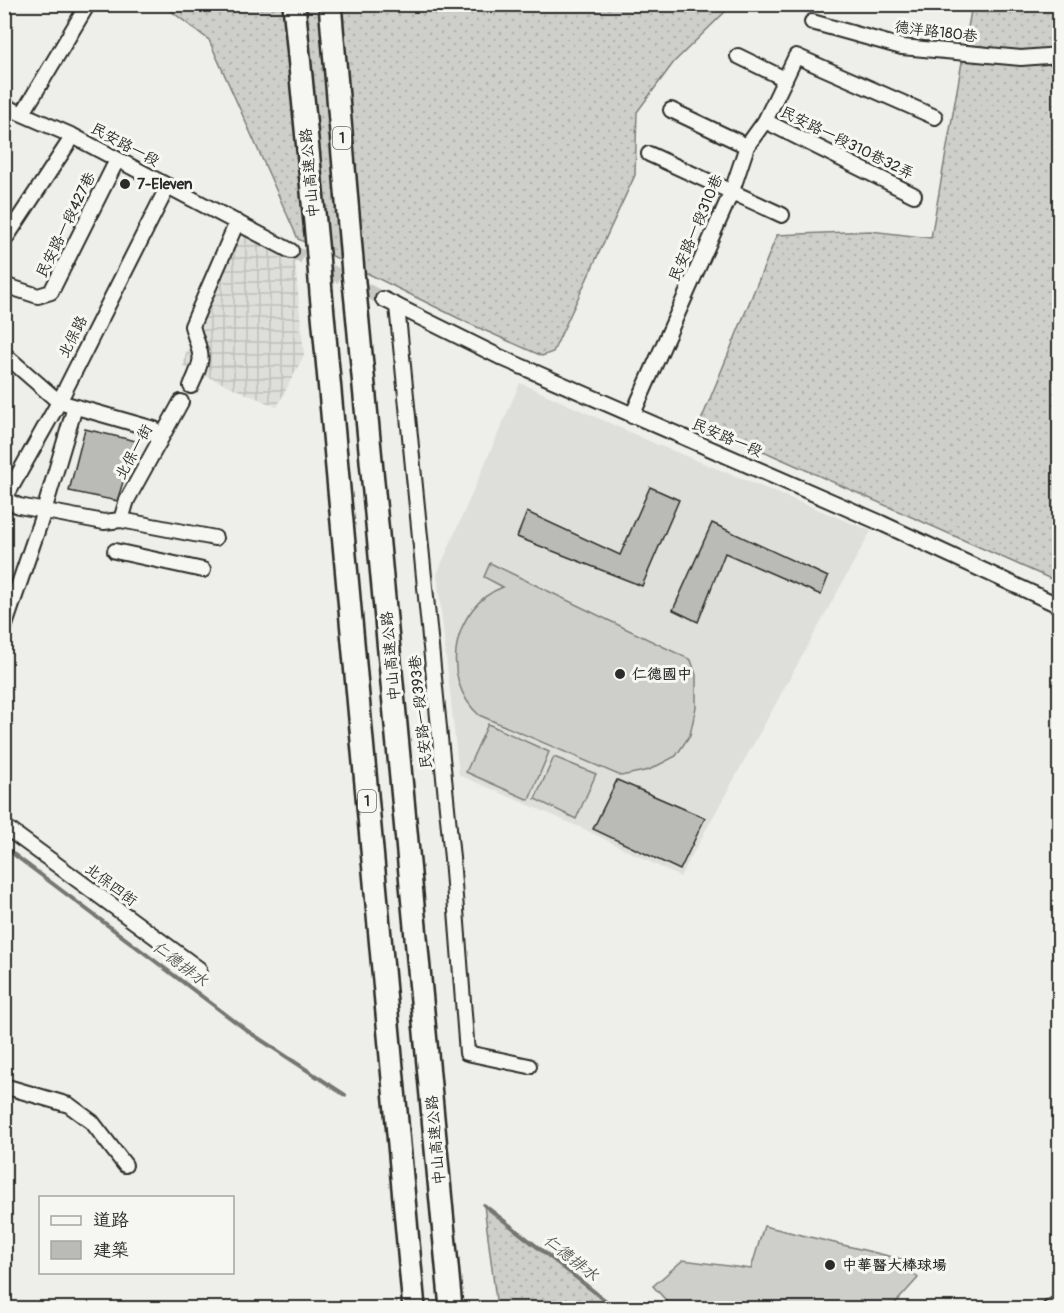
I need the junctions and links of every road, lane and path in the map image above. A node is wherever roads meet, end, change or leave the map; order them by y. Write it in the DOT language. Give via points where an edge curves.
graph roads {
  1 [pos="88,4"];
  2 [pos="294,4"];
  3 [pos="330,4"];
  4 [pos="812,22"];
  5 [pos="1059,55"];
  6 [pos="738,56"];
  7 [pos="785,79"];
  8 [pos="4,106"];
  9 [pos="671,110"];
  10 [pos="23,113"];
  11 [pos="936,117"];
  12 [pos="765,122"];
  13 [pos="73,136"];
  14 [pos="747,147"];
  15 [pos="649,154"];
  16 [pos="117,160"];
  17 [pos="168,186"];
  18 [pos="732,191"];
  19 [pos="914,195"];
  20 [pos="782,215"];
  21 [pos="237,222"];
  22 [pos="4,242"];
  23 [pos="291,251"];
  24 [pos="4,285"];
  25 [pos="382,299"];
  26 [pos="396,306"];
  27 [pos="4,354"];
  28 [pos="191,386"];
  29 [pos="59,402"];
  30 [pos="181,402"];
  31 [pos="75,407"];
  32 [pos="632,416"];
  33 [pos="159,442"];
  34 [pos="5,500"];
  35 [pos="44,511"];
  36 [pos="121,520"];
  37 [pos="215,538"];
  38 [pos="115,551"];
  39 [pos="203,570"];
  40 [pos="1059,606"];
  41 [pos="4,628"];
  42 [pos="4,826"];
  43 [pos="199,969"];
  44 [pos="529,1066"];
  45 [pos="4,1086"];
  46 [pos="125,1165"];
  47 [pos="1059,1302"];
  48 [pos="414,1308"];
  49 [pos="451,1308"];
  50 [pos="1050,1308"];
  1 -- 10 [label="street"];
  2 -- 48 [label="highway, 中山高速公路 / 1, bridge"];
  3 -- 49 [label="highway, 中山高速公路 / 1, bridge"];
  4 -- 5 [label="street, 德洋路180巷" via="902,47 1021,58"];
  6 -- 7 [label="street"];
  7 -- 11 [label="street, 民安路一段310巷" via="796,56"];
  7 -- 12 [label="street, 民安路一段310巷"];
  8 -- 10 [label="street, 民安路一段"];
  9 -- 14 [label="street"];
  10 -- 13 [label="street, 民安路一段"];
  12 -- 14 [label="street, 民安路一段310巷"];
  12 -- 19 [label="street, 民安路一段310巷32弄"];
  13 -- 16 [label="street, 民安路一段"];
  13 -- 22 [label="street"];
  14 -- 18 [label="street, 民安路一段310巷"];
  15 -- 18 [label="street"];
  16 -- 17 [label="street, 民安路一段"];
  16 -- 24 [label="street, 民安路一段427巷" via="51,292 38,296"];
  17 -- 21 [label="street, 民安路一段"];
  17 -- 29 [label="street, 北保路"];
  18 -- 20 [label="street"];
  18 -- 32 [label="street, 民安路一段310巷"];
  21 -- 23 [label="street, 民安路一段"];
  21 -- 28 [label="street" via="192,326 202,363"];
  25 -- 26 [label="street, 民安路一段"];
  26 -- 32 [label="street, 民安路一段"];
  26 -- 44 [label="street, 民安路一段393巷" via="452,858 467,1053"];
  27 -- 29 [label="street"];
  29 -- 31 [label="street"];
  29 -- 34 [label="street, 北保路"];
  30 -- 33 [label="street, 北保一街"];
  31 -- 33 [label="street" via="154,429"];
  31 -- 35 [label="street"];
  32 -- 40 [label="street, 民安路一段" via="881,523"];
  33 -- 36 [label="street, 北保一街" via="127,500"];
  34 -- 35 [label="street"];
  35 -- 36 [label="street" via="104,522"];
  35 -- 41 [label="street"];
  36 -- 37 [label="street"];
  38 -- 39 [label="street"];
  42 -- 43 [label="street, 北保四街"];
  45 -- 46 [label="street" via="69,1106 92,1122"];
  47 -- 50 [label="street"];
}
